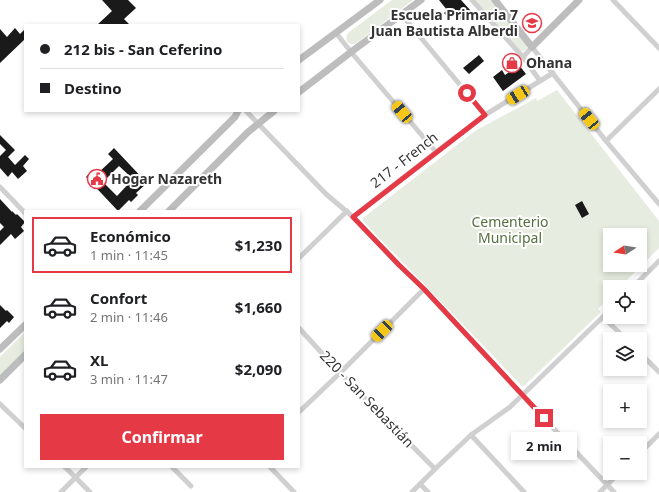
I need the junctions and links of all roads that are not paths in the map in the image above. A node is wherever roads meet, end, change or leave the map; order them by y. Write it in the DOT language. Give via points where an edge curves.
graph roads {
  1 [pos="380,0"];
  2 [pos="421,0"];
  3 [pos="472,0"];
  4 [pos="495,0"];
  5 [pos="579,0"];
  6 [pos="613,0"];
  7 [pos="402,15"];
  8 [pos="336,33"];
  9 [pos="532,47"];
  10 [pos="659,48"];
  11 [pos="351,52"];
  12 [pos="523,57"];
  13 [pos="300,59"];
  14 [pos="553,73"];
  15 [pos="540,81"];
  16 [pos="659,89"];
  17 [pos="300,91"];
  18 [pos="238,112"];
  19 [pos="247,112"];
  20 [pos="273,112"];
  21 [pos="485,115"];
  22 [pos="258,124"];
  23 [pos="606,141"];
  24 [pos="436,152"];
  25 [pos="0,187"];
  26 [pos="659,204"];
  27 [pos="141,210"];
  28 [pos="170,210"];
  29 [pos="347,211"];
  30 [pos="24,212"];
  31 [pos="353,217"];
  32 [pos="300,257"];
  33 [pos="659,261"];
  34 [pos="640,280"];
  35 [pos="424,289"];
  36 [pos="603,316"];
  37 [pos="611,324"];
  38 [pos="24,326"];
  39 [pos="300,329"];
  40 [pos="619,332"];
  41 [pos="0,349"];
  42 [pos="24,357"];
  43 [pos="647,360"];
  44 [pos="659,372"];
  45 [pos="340,373"];
  46 [pos="0,380"];
  47 [pos="522,395"];
  48 [pos="0,404"];
  49 [pos="300,411"];
  50 [pos="24,427"];
  51 [pos="659,434"];
  52 [pos="471,435"];
  53 [pos="647,446"];
  54 [pos="66,468"];
  55 [pos="85,468"];
  56 [pos="173,468"];
  57 [pos="271,468"];
  58 [pos="435,469"];
  59 [pos="75,477"];
  60 [pos="612,480"];
  61 [pos="420,484"];
  62 [pos="607,485"];
  63 [pos="191,486"];
  64 [pos="61,492"];
  65 [pos="90,492"];
  66 [pos="294,492"];
  67 [pos="412,492"];
  68 [pos="428,492"];
  69 [pos="524,492"];
  70 [pos="600,492"];
  71 [pos="614,492"];
  1 -- 8 [label="street"];
  2 -- 7 [label="street"];
  3 -- 12 [label="street"];
  4 -- 9 [label="street"];
  5 -- 9 [label="street"];
  6 -- 10 [label="street"];
  7 -- 11 [label="street"];
  7 -- 21 [label="street"];
  8 -- 11 [label="street"];
  8 -- 13 [label="street"];
  9 -- 12 [label="street"];
  9 -- 14 [label="street"];
  11 -- 17 [label="street"];
  11 -- 24 [label="street"];
  12 -- 15 [label="street"];
  14 -- 15 [label="street, 217 - French"];
  14 -- 23 [label="street"];
  15 -- 21 [label="street, 217 - French"];
  16 -- 23 [label="street"];
  18 -- 27 [label="street"];
  19 -- 22 [label="street"];
  20 -- 22 [label="street"];
  21 -- 24 [label="street, 217 - French"];
  22 -- 28 [label="street"];
  22 -- 29 [label="street" via="326,194"];
  23 -- 26 [label="street"];
  24 -- 31 [label="street, 217 - French"];
  25 -- 30 [label="street"];
  29 -- 31 [label="street"];
  29 -- 32 [label="street"];
  31 -- 35 [label="street"];
  33 -- 34 [label="street"];
  35 -- 45 [label="street"];
  35 -- 47 [label="street"];
  36 -- 47 [label="street"];
  37 -- 40 [label="street"];
  38 -- 41 [label="street"];
  39 -- 45 [label="street, 220 - San Sebastián"];
  42 -- 46 [label="street"];
  43 -- 44 [label="street"];
  45 -- 49 [label="street"];
  45 -- 58 [label="street, 220 - San Sebastián"];
  47 -- 52 [label="street" via="510,407"];
  47 -- 62 [label="street"];
  48 -- 50 [label="street"];
  51 -- 53 [label="street"];
  52 -- 58 [label="street"];
  52 -- 69 [label="street"];
  54 -- 59 [label="street"];
  55 -- 59 [label="street"];
  56 -- 63 [label="street"];
  57 -- 66 [label="street"];
  58 -- 61 [label="street"];
  59 -- 64 [label="street"];
  59 -- 65 [label="street"];
  60 -- 62 [label="street"];
  61 -- 67 [label="street"];
  61 -- 68 [label="street"];
  62 -- 70 [label="street"];
  62 -- 71 [label="street"];
}
